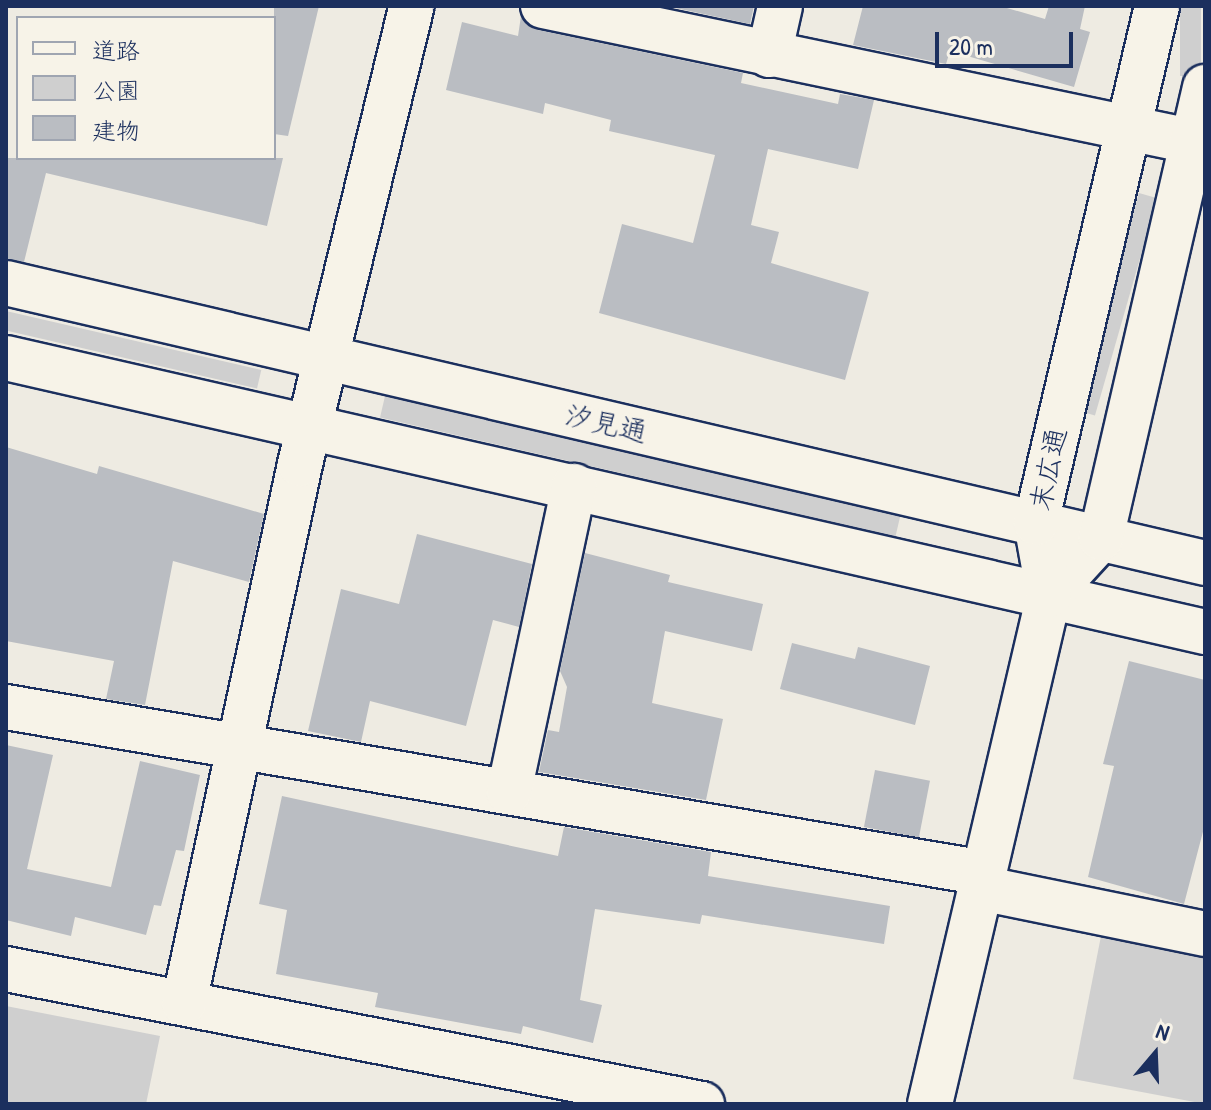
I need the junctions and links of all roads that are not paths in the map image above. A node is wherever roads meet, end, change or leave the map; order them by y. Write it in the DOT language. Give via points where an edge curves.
graph roads {
  1 [pos="412,6"];
  2 [pos="543,6"];
  3 [pos="780,6"];
  4 [pos="1157,6"];
  5 [pos="769,55"];
  6 [pos="1205,87"];
  7 [pos="1128,128"];
  8 [pos="1199,143"];
  9 [pos="6,283"];
  10 [pos="6,358"];
  11 [pos="326,358"];
  12 [pos="309,426"];
  13 [pos="574,486"];
  14 [pos="1036,523"];
  15 [pos="1101,538"];
  16 [pos="1205,563"];
  17 [pos="1049,595"];
  18 [pos="1205,632"];
  19 [pos="6,707"];
  20 [pos="238,746"];
  21 [pos="509,792"];
  22 [pos="982,880"];
  23 [pos="1205,934"];
  24 [pos="6,969"];
  25 [pos="184,1003"];
  26 [pos="702,1104"];
  27 [pos="930,1104"];
  1 -- 11 [label="street"];
  2 -- 5 [label="street"];
  3 -- 5 [label="street"];
  4 -- 7 [label="street, 末広通"];
  5 -- 7 [label="street"];
  6 -- 8 [label="street"];
  7 -- 8 [label="street"];
  7 -- 14 [label="street, 末広通"];
  8 -- 15 [label="street"];
  9 -- 11 [label="street, 汐見通"];
  10 -- 12 [label="street"];
  11 -- 12 [label="street"];
  11 -- 14 [label="street, 汐見通"];
  12 -- 13 [label="street"];
  12 -- 20 [label="street"];
  13 -- 17 [label="street"];
  13 -- 21 [label="street"];
  14 -- 15 [label="street, 汐見通"];
  14 -- 17 [label="street, 末広通"];
  15 -- 16 [label="street, 汐見通"];
  15 -- 17 [label="street"];
  17 -- 18 [label="street"];
  17 -- 22 [label="street"];
  19 -- 20 [label="street"];
  20 -- 21 [label="street"];
  20 -- 25 [label="street"];
  21 -- 22 [label="street"];
  22 -- 23 [label="street"];
  22 -- 27 [label="street"];
  24 -- 25 [label="street"];
  25 -- 26 [label="street"];
}
